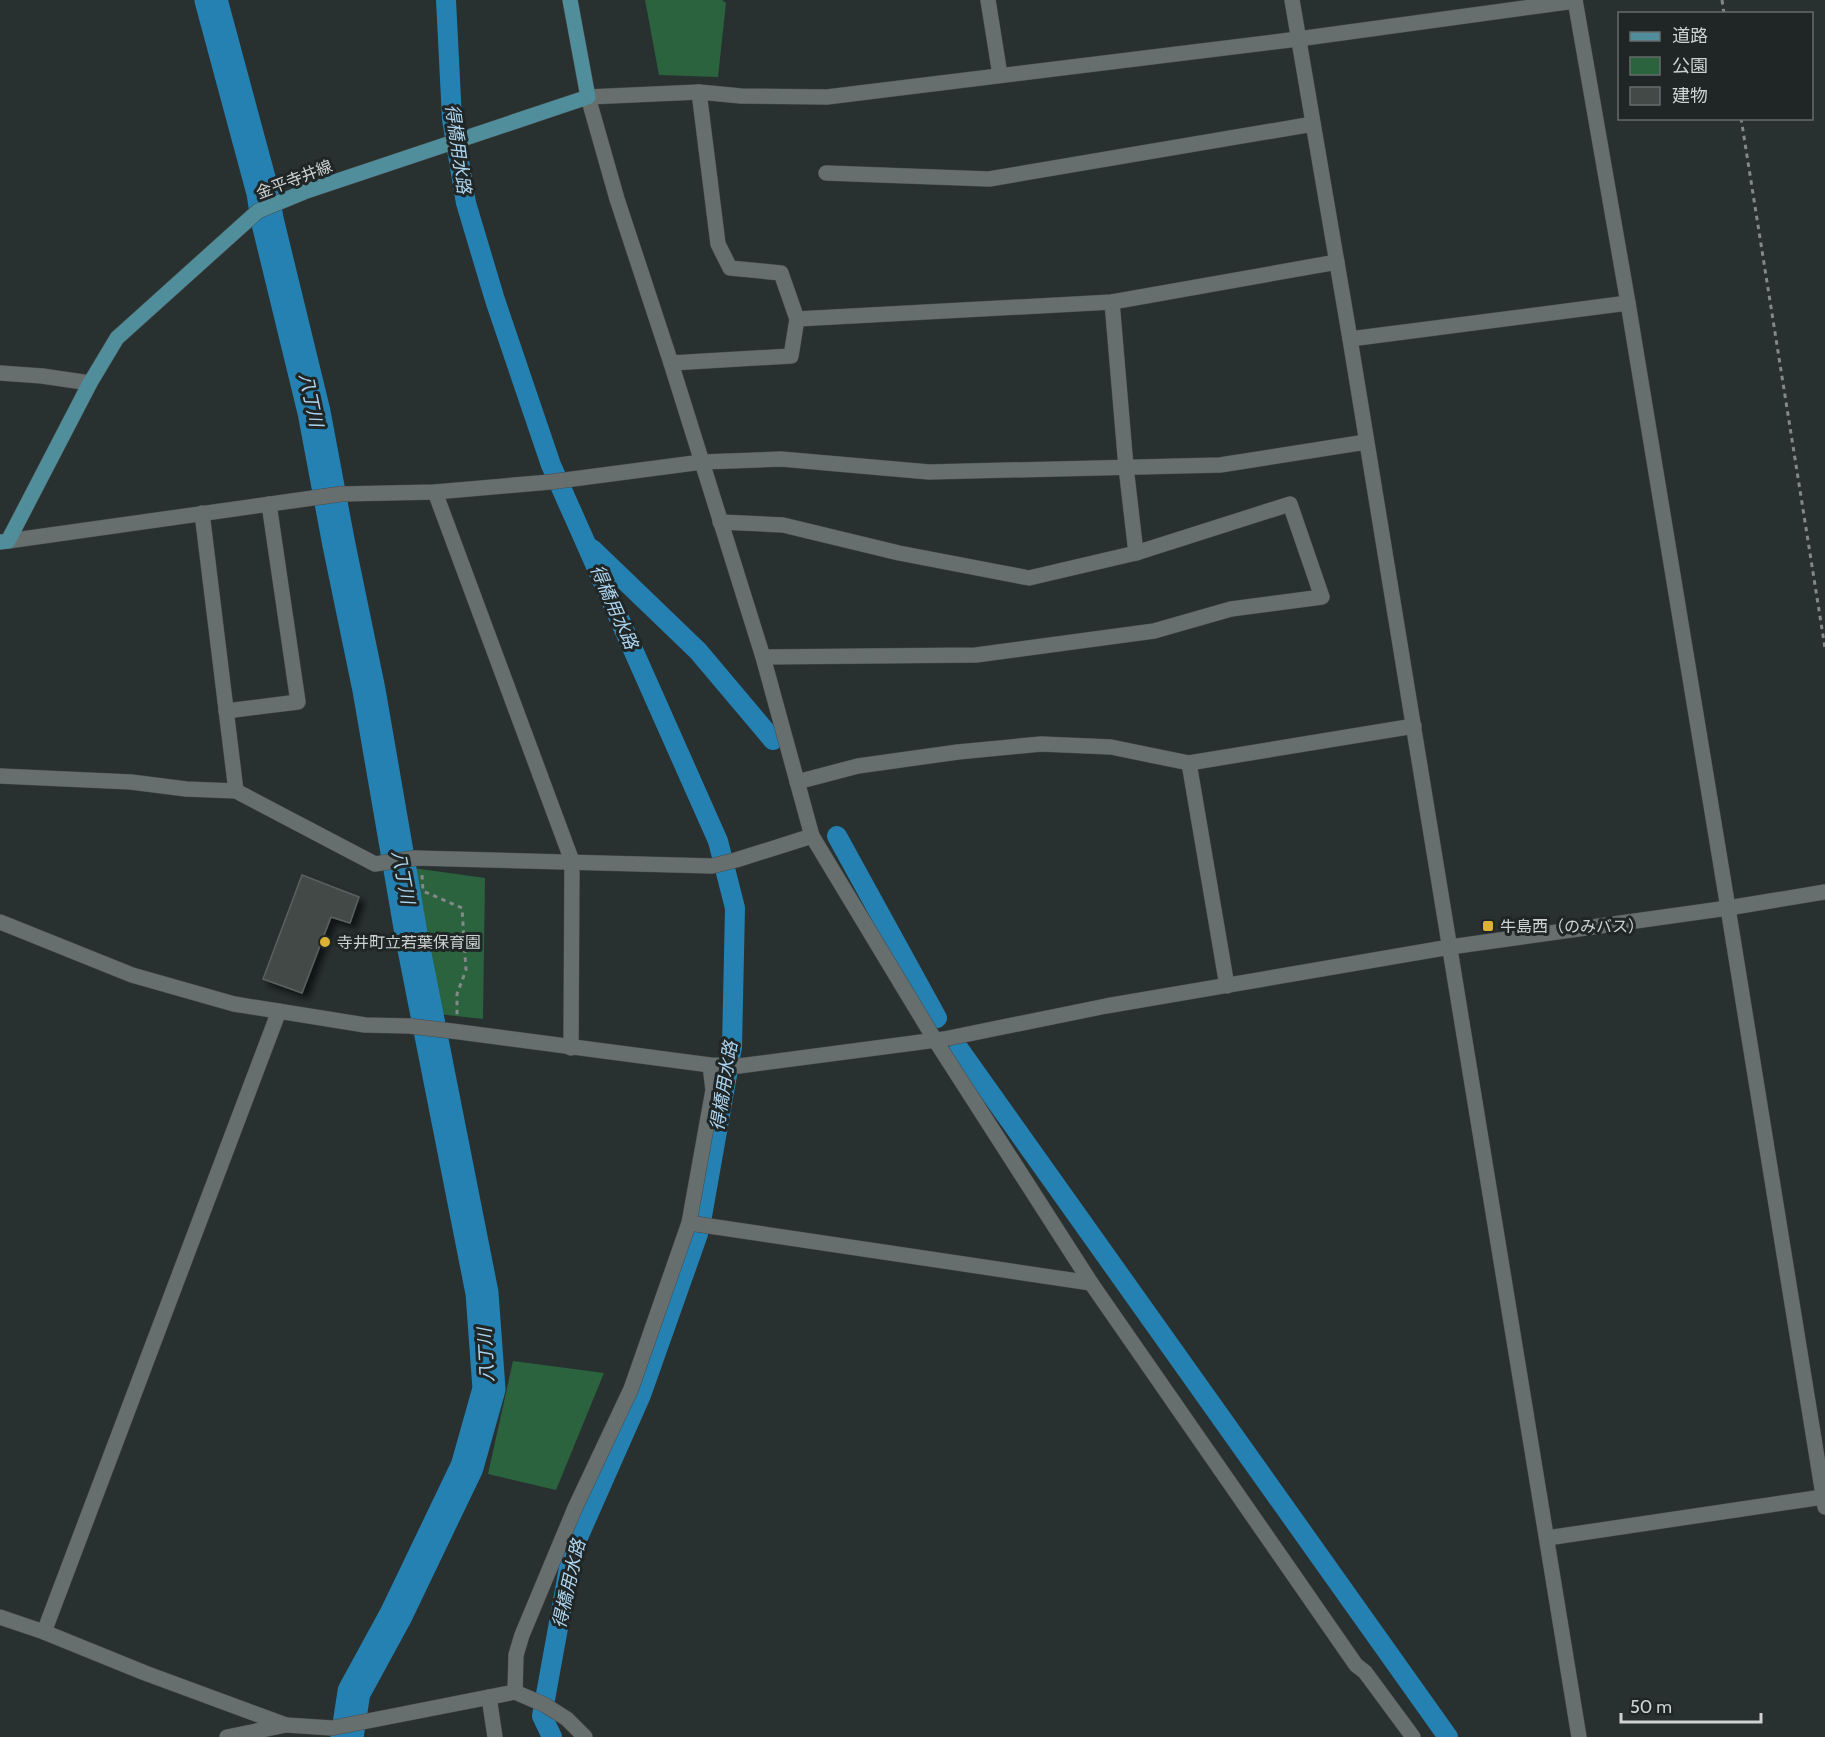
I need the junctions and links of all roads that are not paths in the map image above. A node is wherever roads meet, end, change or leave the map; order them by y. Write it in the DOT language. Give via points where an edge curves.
graph roads {
  1 [pos="570,0"];
  2 [pos="988,0"];
  3 [pos="1292,0"];
  4 [pos="1575,1"];
  5 [pos="1298,39"];
  6 [pos="1000,75"];
  7 [pos="699,92"];
  8 [pos="588,97"];
  9 [pos="1313,124"];
  10 [pos="826,173"];
  11 [pos="1336,262"];
  12 [pos="1112,302"];
  13 [pos="1628,303"];
  14 [pos="797,319"];
  15 [pos="1350,339"];
  16 [pos="671,363"];
  17 [pos="0,373"];
  18 [pos="90,383"];
  19 [pos="1366,442"];
  20 [pos="702,462"];
  21 [pos="1126,467"];
  22 [pos="435,492"];
  23 [pos="269,504"];
  24 [pos="202,513"];
  25 [pos="720,522"];
  26 [pos="4,541"];
  27 [pos="1136,553"];
  28 [pos="763,657"];
  29 [pos="226,711"];
  30 [pos="1414,726"];
  31 [pos="1189,763"];
  32 [pos="0,776"];
  33 [pos="797,782"];
  34 [pos="236,791"];
  35 [pos="812,836"];
  36 [pos="572,861"];
  37 [pos="1825,892"];
  38 [pos="1728,908"];
  39 [pos="0,922"];
  40 [pos="1450,947"];
  41 [pos="1227,986"];
  42 [pos="279,1011"];
  43 [pos="940,1039"];
  44 [pos="571,1048"];
  45 [pos="715,1065"];
  46 [pos="689,1223"];
  47 [pos="1091,1283"];
  48 [pos="1824,1502"];
  49 [pos="1548,1538"];
  50 [pos="0,1617"];
  51 [pos="44,1632"];
  52 [pos="515,1692"];
  53 [pos="489,1697"];
  54 [pos="286,1725"];
  55 [pos="227,1737"];
  56 [pos="495,1737"];
  57 [pos="585,1737"];
  58 [pos="1413,1737"];
  59 [pos="1579,1737"];
  1 -- 8 [label="main road"];
  2 -- 6 [label="street"];
  3 -- 5 [label="street"];
  4 -- 5 [label="street"];
  4 -- 13 [label="street"];
  5 -- 6 [label="street"];
  5 -- 9 [label="street"];
  6 -- 7 [label="street" via="827,97"];
  7 -- 8 [label="street"];
  7 -- 14 [label="street" via="718,244 730,268 781,273"];
  8 -- 16 [label="street"];
  8 -- 18 [label="main road, 金平寺井線" via="304,192 258,212 117,338"];
  9 -- 10 [label="street" via="989,179"];
  9 -- 11 [label="street"];
  11 -- 12 [label="street"];
  11 -- 15 [label="street"];
  12 -- 14 [label="street"];
  12 -- 21 [label="street"];
  13 -- 15 [label="street"];
  13 -- 38 [label="street"];
  14 -- 16 [label="street" via="791,356"];
  15 -- 19 [label="street"];
  16 -- 20 [label="street"];
  17 -- 18 [label="street"];
  18 -- 26 [label="main road, 金平寺井線"];
  19 -- 21 [label="street" via="1221,465"];
  19 -- 30 [label="street"];
  20 -- 21 [label="street" via="781,459 929,472"];
  20 -- 22 [label="street"];
  20 -- 25 [label="street"];
  21 -- 27 [label="street"];
  22 -- 23 [label="street" via="341,494"];
  22 -- 36 [label="street"];
  23 -- 24 [label="street"];
  23 -- 29 [label="street" via="298,702"];
  24 -- 26 [label="street"];
  24 -- 29 [label="street"];
  25 -- 27 [label="street" via="783,525 1029,578"];
  25 -- 28 [label="street"];
  27 -- 28 [label="street" via="1290,504 1322,597 1232,609 1154,631 976,655"];
  28 -- 33 [label="street"];
  29 -- 34 [label="street"];
  30 -- 31 [label="street"];
  30 -- 40 [label="street"];
  31 -- 33 [label="street" via="1111,747 1041,744 858,766"];
  31 -- 41 [label="street"];
  32 -- 34 [label="street"];
  33 -- 35 [label="street"];
  34 -- 36 [label="street" via="375,864 417,858"];
  35 -- 36 [label="street" via="712,866"];
  35 -- 43 [label="street"];
  36 -- 44 [label="street"];
  37 -- 38 [label="street"];
  38 -- 40 [label="street"];
  38 -- 48 [label="street"];
  39 -- 42 [label="street" via="132,975 234,1004"];
  40 -- 41 [label="street"];
  40 -- 49 [label="street"];
  41 -- 43 [label="street"];
  42 -- 44 [label="street" via="365,1025 409,1026"];
  42 -- 51 [label="street"];
  43 -- 45 [label="street" via="739,1066"];
  43 -- 47 [label="street"];
  44 -- 45 [label="street"];
  45 -- 46 [label="street"];
  46 -- 47 [label="street"];
  46 -- 52 [label="street" via="631,1389 522,1635 516,1655"];
  47 -- 58 [label="street" via="1356,1665"];
  48 -- 49 [label="street"];
  49 -- 59 [label="street"];
  50 -- 51 [label="street"];
  51 -- 54 [label="street"];
  52 -- 53 [label="street"];
  52 -- 57 [label="street" via="567,1719"];
  53 -- 54 [label="street" via="332,1728"];
  53 -- 56 [label="street"];
  54 -- 55 [label="street"];
}
